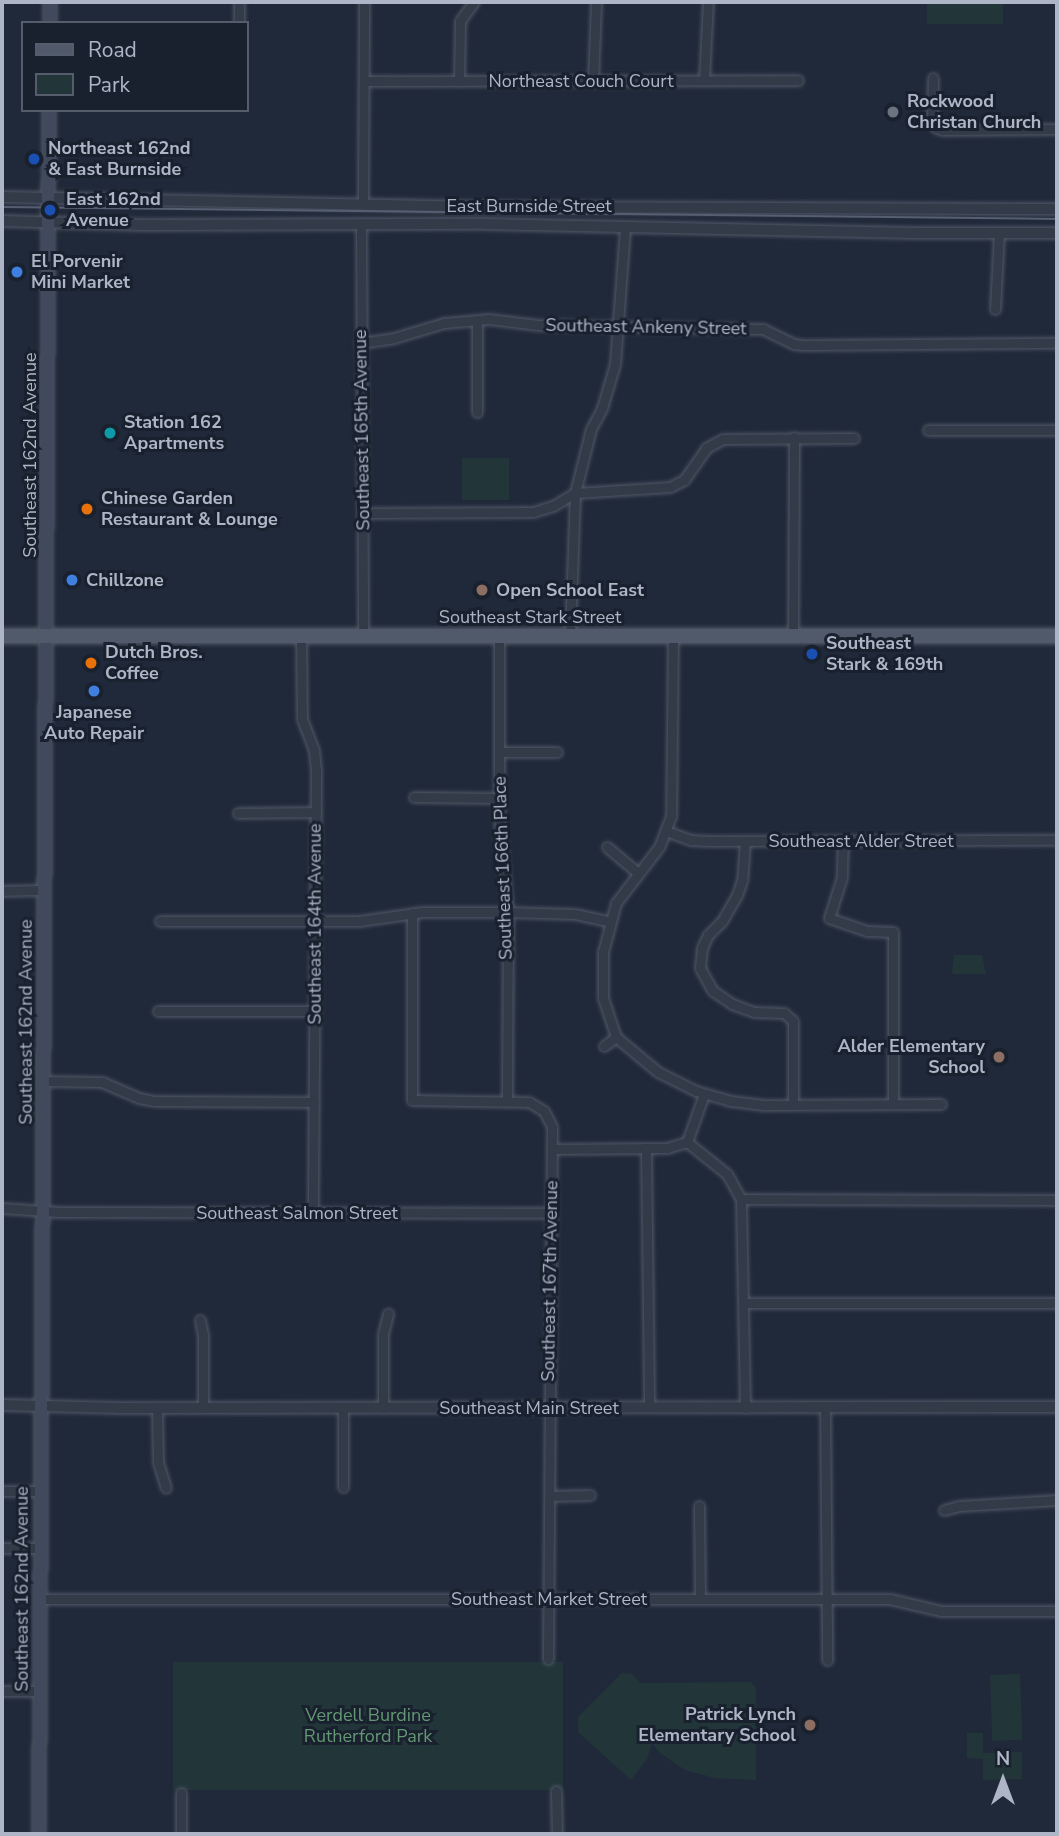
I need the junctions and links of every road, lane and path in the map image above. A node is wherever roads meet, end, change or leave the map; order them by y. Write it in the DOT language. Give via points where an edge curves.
graph roads {
  1 [pos="50,2"];
  2 [pos="239,2"];
  3 [pos="364,2"];
  4 [pos="474,2"];
  5 [pos="596,2"];
  6 [pos="708,2"];
  7 [pos="50,21"];
  8 [pos="239,21"];
  9 [pos="933,78"];
  10 [pos="704,80"];
  11 [pos="798,80"];
  12 [pos="364,81"];
  13 [pos="459,81"];
  14 [pos="593,81"];
  15 [pos="49,112"];
  16 [pos="1057,129"];
  17 [pos="2,197"];
  18 [pos="363,203"];
  19 [pos="1057,209"];
  20 [pos="49,210"];
  21 [pos="2,221"];
  22 [pos="361,225"];
  23 [pos="625,228"];
  24 [pos="999,232"];
  25 [pos="1057,233"];
  26 [pos="995,309"];
  27 [pos="477,320"];
  28 [pos="620,326"];
  29 [pos="360,343"];
  30 [pos="1057,344"];
  31 [pos="477,412"];
  32 [pos="581,424"];
  33 [pos="591,429"];
  34 [pos="928,430"];
  35 [pos="1057,430"];
  36 [pos="794,437"];
  37 [pos="854,438"];
  38 [pos="575,493"];
  39 [pos="363,513"];
  40 [pos="363,635"];
  41 [pos="2,636"];
  42 [pos="45,636"];
  43 [pos="302,636"];
  44 [pos="499,636"];
  45 [pos="570,636"];
  46 [pos="673,636"];
  47 [pos="793,636"];
  48 [pos="1057,636"];
  49 [pos="499,752"];
  50 [pos="556,752"];
  51 [pos="414,797"];
  52 [pos="499,798"];
  53 [pos="238,813"];
  54 [pos="316,813"];
  55 [pos="666,831"];
  56 [pos="1057,840"];
  57 [pos="745,841"];
  58 [pos="843,841"];
  59 [pos="607,846"];
  60 [pos="638,873"];
  61 [pos="44,890"];
  62 [pos="2,891"];
  63 [pos="508,912"];
  64 [pos="412,913"];
  65 [pos="160,921"];
  66 [pos="315,921"];
  67 [pos="609,922"];
  68 [pos="158,1011"];
  69 [pos="315,1011"];
  70 [pos="616,1037"];
  71 [pos="604,1046"];
  72 [pos="43,1081"];
  73 [pos="704,1094"];
  74 [pos="507,1100"];
  75 [pos="314,1102"];
  76 [pos="793,1104"];
  77 [pos="893,1104"];
  78 [pos="941,1104"];
  79 [pos="687,1142"];
  80 [pos="646,1148"];
  81 [pos="552,1149"];
  82 [pos="741,1199"];
  83 [pos="1057,1200"];
  84 [pos="2,1208"];
  85 [pos="42,1210"];
  86 [pos="313,1213"];
  87 [pos="552,1213"];
  88 [pos="744,1303"];
  89 [pos="1057,1303"];
  90 [pos="387,1314"];
  91 [pos="200,1320"];
  92 [pos="2,1405"];
  93 [pos="825,1407"];
  94 [pos="1057,1407"];
  95 [pos="41,1408"];
  96 [pos="157,1408"];
  97 [pos="203,1408"];
  98 [pos="343,1408"];
  99 [pos="383,1408"];
  100 [pos="548,1408"];
  101 [pos="649,1408"];
  102 [pos="745,1408"];
  103 [pos="343,1487"];
  104 [pos="166,1488"];
  105 [pos="2,1491"];
  106 [pos="40,1492"];
  107 [pos="590,1495"];
  108 [pos="549,1496"];
  109 [pos="1057,1500"];
  110 [pos="699,1506"];
  111 [pos="944,1510"];
  112 [pos="2,1548"];
  113 [pos="40,1548"];
  114 [pos="827,1598"];
  115 [pos="549,1599"];
  116 [pos="699,1599"];
  117 [pos="39,1600"];
  118 [pos="1057,1611"];
  119 [pos="548,1659"];
  120 [pos="827,1660"];
  121 [pos="2,1691"];
  122 [pos="39,1691"];
  123 [pos="556,1791"];
  124 [pos="181,1793"];
  125 [pos="39,1834"];
  126 [pos="181,1834"];
  127 [pos="557,1834"];
  1 -- 7 [label="main road"];
  2 -- 8 [label="street"];
  3 -- 12 [label="street"];
  4 -- 13 [label="street" via="460,21"];
  5 -- 14 [label="street"];
  6 -- 10 [label="street"];
  9 -- 16 [label="street" via="935,127 942,130"];
  10 -- 11 [label="street, Northeast Couch Court"];
  10 -- 14 [label="street, Northeast Couch Court"];
  12 -- 13 [label="street, Northeast Couch Court"];
  12 -- 18 [label="street"];
  13 -- 14 [label="street, Northeast Couch Court"];
  15 -- 20 [label="main road, Southeast 162nd Avenue"];
  17 -- 20 [label="street, East Burnside Street"];
  18 -- 19 [label="street, East Burnside Street"];
  18 -- 20 [label="street, East Burnside Street"];
  20 -- 21 [label="street, East Burnside Street"];
  20 -- 22 [label="street, East Burnside Street"];
  20 -- 42 [label="main road, Southeast 162nd Avenue"];
  22 -- 23 [label="street, East Burnside Street"];
  22 -- 29 [label="street, Southeast 165th Avenue"];
  23 -- 24 [label="street, East Burnside Street"];
  23 -- 28 [label="street"];
  24 -- 25 [label="street, East Burnside Street"];
  24 -- 26 [label="street"];
  27 -- 28 [label="street, Southeast Ankeny Street"];
  27 -- 29 [label="street, Southeast Ankeny Street"];
  27 -- 31 [label="street"];
  28 -- 30 [label="street, Southeast Ankeny Street" via="763,329 803,345"];
  28 -- 33 [label="street" via="608,390"];
  29 -- 39 [label="street, Southeast 165th Avenue"];
  32 -- 33 [label="street"];
  33 -- 38 [label="street"];
  34 -- 35 [label="street"];
  36 -- 37 [label="street"];
  36 -- 38 [label="street" via="723,439 703,452 684,480 670,488"];
  36 -- 47 [label="street"];
  38 -- 39 [label="street" via="533,512"];
  38 -- 45 [label="street"];
  39 -- 40 [label="street, Southeast 165th Avenue"];
  40 -- 43 [label="main road, Southeast Stark Street"];
  40 -- 44 [label="main road, Southeast Stark Street"];
  41 -- 42 [label="main road, Southeast Stark Street"];
  42 -- 43 [label="main road, Southeast Stark Street"];
  42 -- 61 [label="main road, Southeast 162nd Avenue"];
  43 -- 54 [label="street, Southeast 164th Avenue" via="302,719 316,760"];
  44 -- 45 [label="main road, Southeast Stark Street"];
  44 -- 49 [label="street, Southeast 166th Place"];
  45 -- 46 [label="main road, Southeast Stark Street"];
  46 -- 47 [label="main road, Southeast Stark Street"];
  46 -- 55 [label="street" via="672,806"];
  47 -- 48 [label="main road, Southeast Stark Street"];
  49 -- 50 [label="street"];
  49 -- 52 [label="street, Southeast 166th Place"];
  51 -- 52 [label="street"];
  52 -- 63 [label="street, Southeast 166th Place"];
  53 -- 54 [label="street"];
  54 -- 66 [label="street, Southeast 164th Avenue"];
  55 -- 57 [label="street, Southeast Alder Street" via="691,840"];
  55 -- 60 [label="street"];
  56 -- 58 [label="street, Southeast Alder Street"];
  57 -- 58 [label="street, Southeast Alder Street"];
  57 -- 76 [label="street" via="737,895 708,935 700,968 713,991 732,1004 754,1012 784,1013 793,1021"];
  58 -- 77 [label="street" via="842,877 829,918 867,931 893,932"];
  59 -- 60 [label="street"];
  60 -- 67 [label="street" via="616,903"];
  61 -- 62 [label="street"];
  61 -- 72 [label="main road, Southeast 162nd Avenue"];
  63 -- 64 [label="street"];
  63 -- 67 [label="street" via="575,914"];
  63 -- 74 [label="street, Southeast 166th Place"];
  64 -- 66 [label="street" via="372,920"];
  64 -- 74 [label="street" via="412,1101"];
  65 -- 66 [label="street"];
  66 -- 69 [label="street, Southeast 164th Avenue"];
  67 -- 70 [label="street" via="603,952 603,998"];
  68 -- 69 [label="street"];
  69 -- 75 [label="street, Southeast 164th Avenue"];
  70 -- 71 [label="street"];
  70 -- 73 [label="street" via="645,1063"];
  72 -- 75 [label="street" via="102,1082 155,1101"];
  72 -- 85 [label="main road, Southeast 162nd Avenue"];
  73 -- 76 [label="street" via="750,1104"];
  73 -- 79 [label="street"];
  74 -- 81 [label="street, Southeast 167th Avenue" via="529,1102 544,1111 552,1128"];
  75 -- 86 [label="street, Southeast 164th Avenue"];
  76 -- 77 [label="street"];
  77 -- 78 [label="street"];
  79 -- 80 [label="street" via="679,1147"];
  79 -- 82 [label="street" via="727,1174"];
  80 -- 81 [label="street"];
  80 -- 101 [label="street"];
  81 -- 87 [label="street, Southeast 167th Avenue"];
  82 -- 83 [label="street"];
  82 -- 88 [label="street"];
  84 -- 85 [label="street, Southeast Salmon Street"];
  85 -- 86 [label="street, Southeast Salmon Street"];
  85 -- 95 [label="main road, Southeast 162nd Avenue"];
  86 -- 87 [label="street, Southeast Salmon Street"];
  87 -- 100 [label="street, Southeast 167th Avenue"];
  88 -- 89 [label="street"];
  88 -- 102 [label="street"];
  90 -- 99 [label="street"];
  91 -- 97 [label="street"];
  92 -- 95 [label="street, Southeast Main Street"];
  93 -- 94 [label="street, Southeast Main Street"];
  93 -- 102 [label="street, Southeast Main Street"];
  93 -- 114 [label="street"];
  95 -- 96 [label="street, Southeast Main Street"];
  95 -- 106 [label="main road, Southeast 162nd Avenue"];
  96 -- 97 [label="street, Southeast Main Street"];
  96 -- 104 [label="street" via="158,1462"];
  97 -- 98 [label="street, Southeast Main Street"];
  98 -- 99 [label="street, Southeast Main Street"];
  98 -- 103 [label="street"];
  99 -- 100 [label="street, Southeast Main Street"];
  100 -- 101 [label="street, Southeast Main Street"];
  100 -- 108 [label="street, Southeast 167th Avenue"];
  101 -- 102 [label="street, Southeast Main Street"];
  105 -- 106 [label="street"];
  106 -- 113 [label="main road, Southeast 162nd Avenue"];
  107 -- 108 [label="street"];
  108 -- 115 [label="street, Southeast 167th Avenue"];
  109 -- 111 [label="street"];
  110 -- 116 [label="street"];
  112 -- 113 [label="street"];
  113 -- 117 [label="main road, Southeast 162nd Avenue"];
  114 -- 116 [label="street, Southeast Market Street"];
  114 -- 118 [label="street, Southeast Market Street" via="899,1600 941,1611"];
  114 -- 120 [label="street"];
  115 -- 116 [label="street, Southeast Market Street"];
  115 -- 117 [label="street, Southeast Market Street"];
  115 -- 119 [label="street, Southeast 167th Avenue"];
  117 -- 122 [label="main road, Southeast 162nd Avenue"];
  121 -- 122 [label="street"];
  122 -- 125 [label="main road, Southeast 162nd Avenue"];
  123 -- 127 [label="street"];
  124 -- 126 [label="street"];
}
